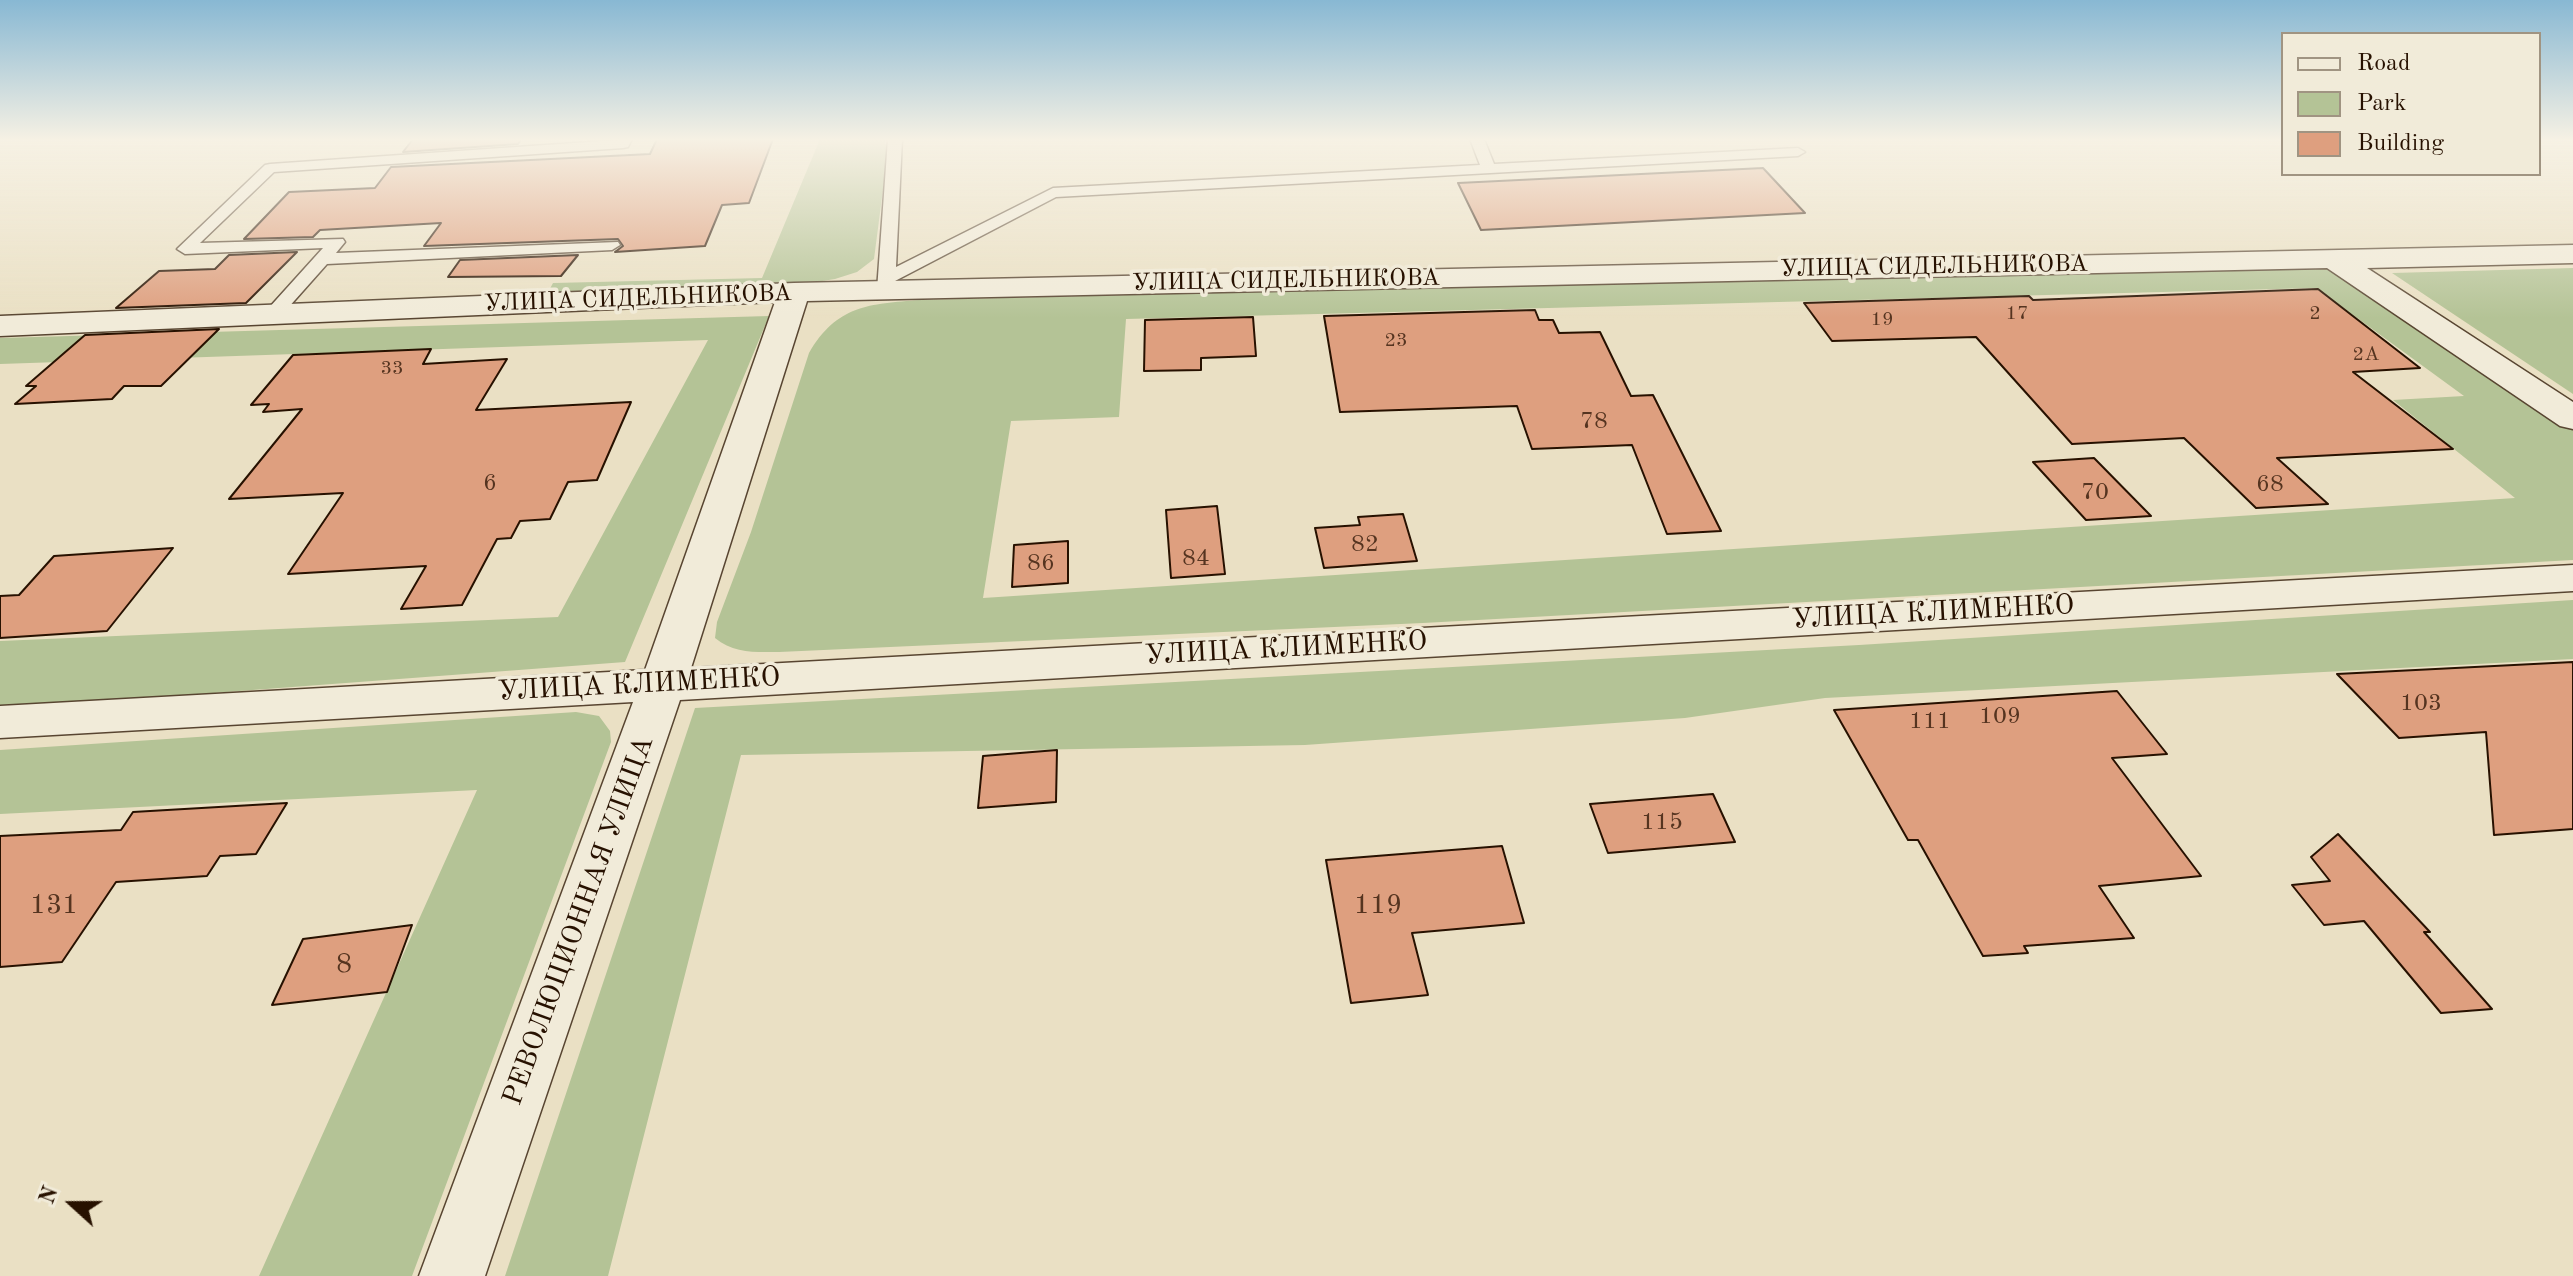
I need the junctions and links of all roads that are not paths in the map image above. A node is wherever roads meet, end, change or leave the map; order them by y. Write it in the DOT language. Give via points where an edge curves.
graph roads {
  1 [pos="238,199"];
  2 [pos="892,199"];
  3 [pos="1043,199"];
  4 [pos="612,245"];
  5 [pos="2573,254"];
  6 [pos="322,259"];
  7 [pos="2333,259"];
  8 [pos="887,284"];
  9 [pos="794,292"];
  10 [pos="273,314"];
  11 [pos="0,326"];
  12 [pos="2573,418"];
  13 [pos="2573,578"];
  14 [pos="663,683"];
  15 [pos="0,722"];
  16 [pos="452,1276"];
  1 -- 6 [label="lane" via="185,249 337,242"];
  2 -- 8 [label="lane"];
  3 -- 8 [label="lane"];
  4 -- 6 [label="lane"];
  5 -- 7 [label="street, УЛИЦА СИДЕЛЬНИКОВА"];
  6 -- 10 [label="lane"];
  7 -- 8 [label="street, УЛИЦА СИДЕЛЬНИКОВА"];
  7 -- 12 [label="street"];
  8 -- 9 [label="street, УЛИЦА СИДЕЛЬНИКОВА"];
  9 -- 10 [label="street, УЛИЦА СИДЕЛЬНИКОВА"];
  9 -- 14 [label="street, РЕВОЛЮЦИОННАЯ УЛИЦА"];
  10 -- 11 [label="street, УЛИЦА СИДЕЛЬНИКОВА"];
  13 -- 14 [label="street, УЛИЦА КЛИМЕНКО"];
  14 -- 15 [label="street, УЛИЦА КЛИМЕНКО"];
  14 -- 16 [label="street, РЕВОЛЮЦИОННАЯ УЛИЦА"];
}
